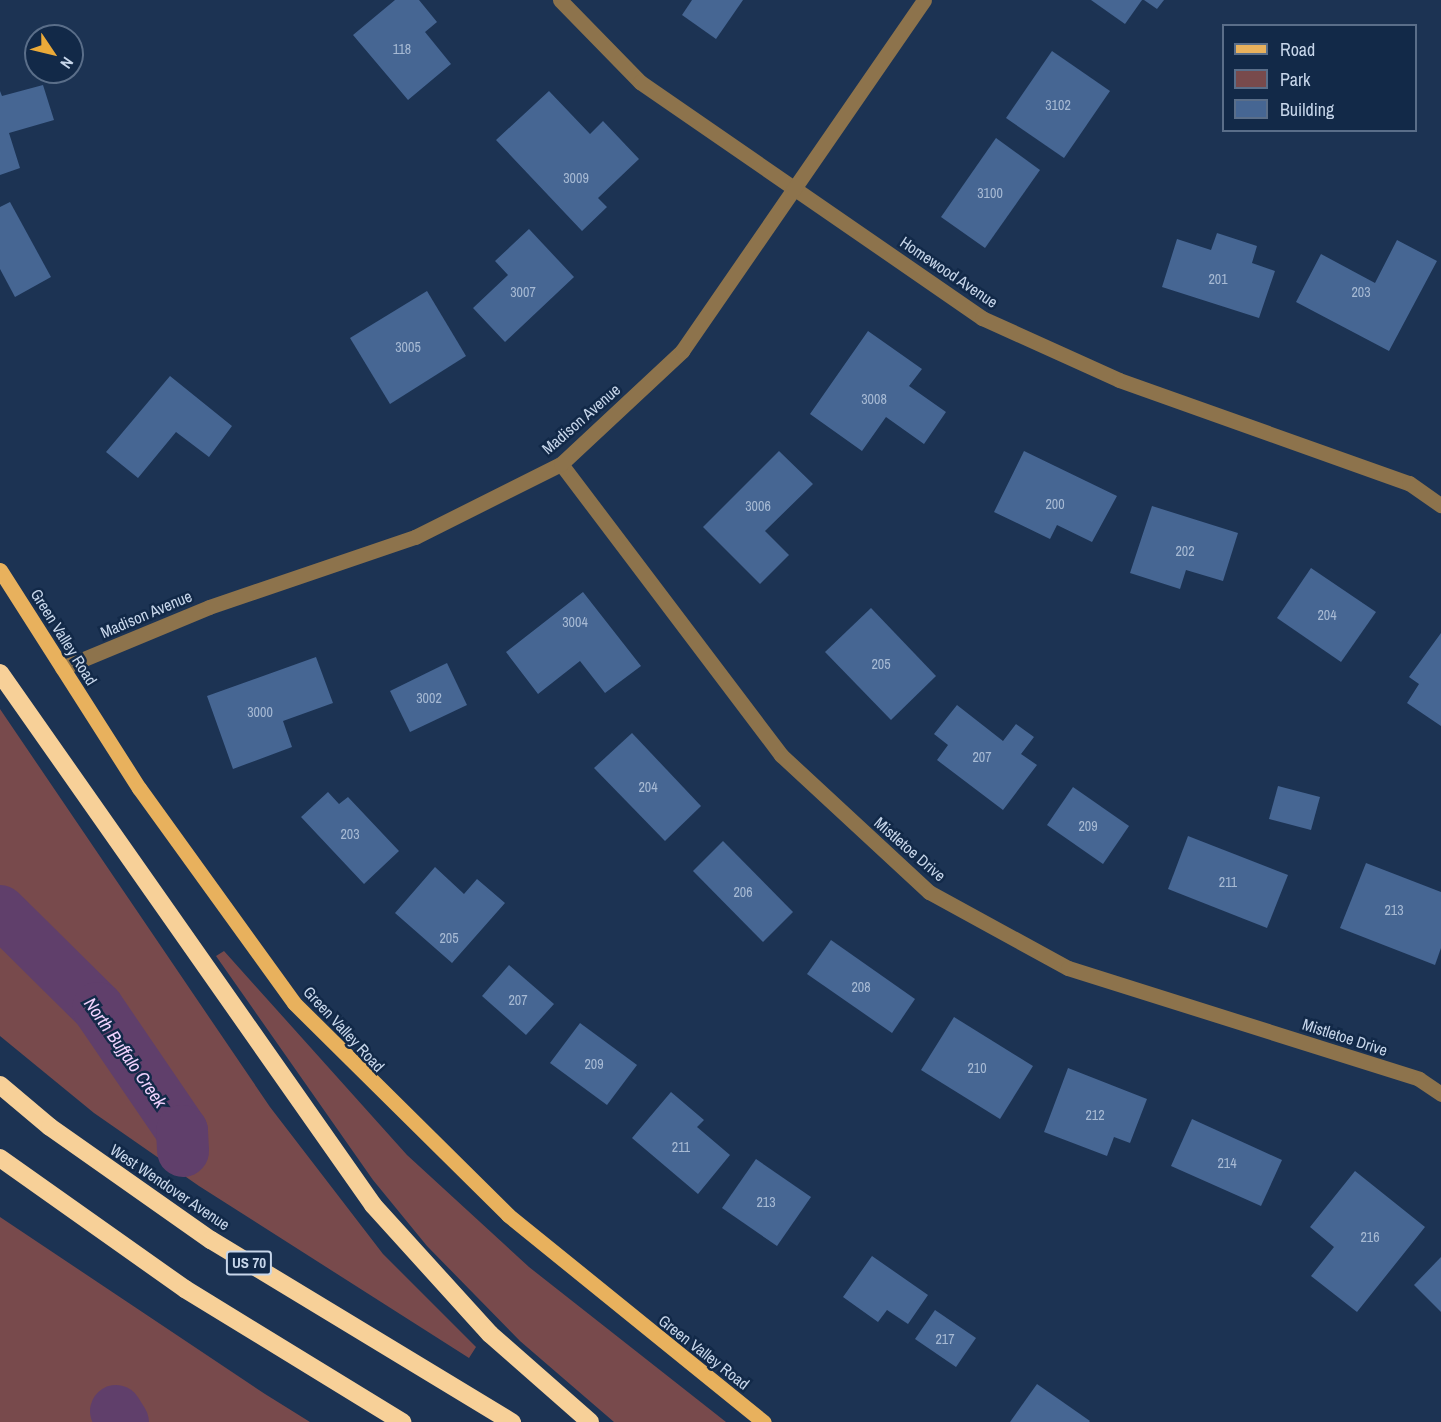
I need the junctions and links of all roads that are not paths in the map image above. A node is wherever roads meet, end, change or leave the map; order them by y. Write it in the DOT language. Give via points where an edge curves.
graph roads {
  1 [pos="560,0"];
  2 [pos="924,0"];
  3 [pos="798,190"];
  4 [pos="561,464"];
  5 [pos="1441,505"];
  6 [pos="0,570"];
  7 [pos="62,669"];
  8 [pos="0,673"];
  9 [pos="0,1085"];
  10 [pos="1441,1094"];
  11 [pos="0,1158"];
  12 [pos="402,1422"];
  13 [pos="512,1422"];
  14 [pos="590,1422"];
  15 [pos="764,1422"];
  1 -- 3 [label="street, Homewood Avenue" via="640,82"];
  2 -- 3 [label="street, Madison Avenue"];
  3 -- 4 [label="street, Madison Avenue" via="682,351"];
  3 -- 5 [label="street, Homewood Avenue" via="982,318 1119,380 1409,483"];
  4 -- 7 [label="street, Madison Avenue" via="415,537 209,608"];
  4 -- 10 [label="street, Mistletoe Drive" via="781,756 929,892 1068,968 1419,1079"];
  6 -- 7 [label="main road, Green Valley Road"];
  7 -- 15 [label="main road, Green Valley Road" via="231,920 302,1011 508,1215"];
  8 -- 14 [label="highway" via="373,1205 490,1334"];
  9 -- 13 [label="highway, West Wendover Avenue / US 70" via="58,1133 211,1240"];
  11 -- 12 [label="highway" via="185,1289"];
}
